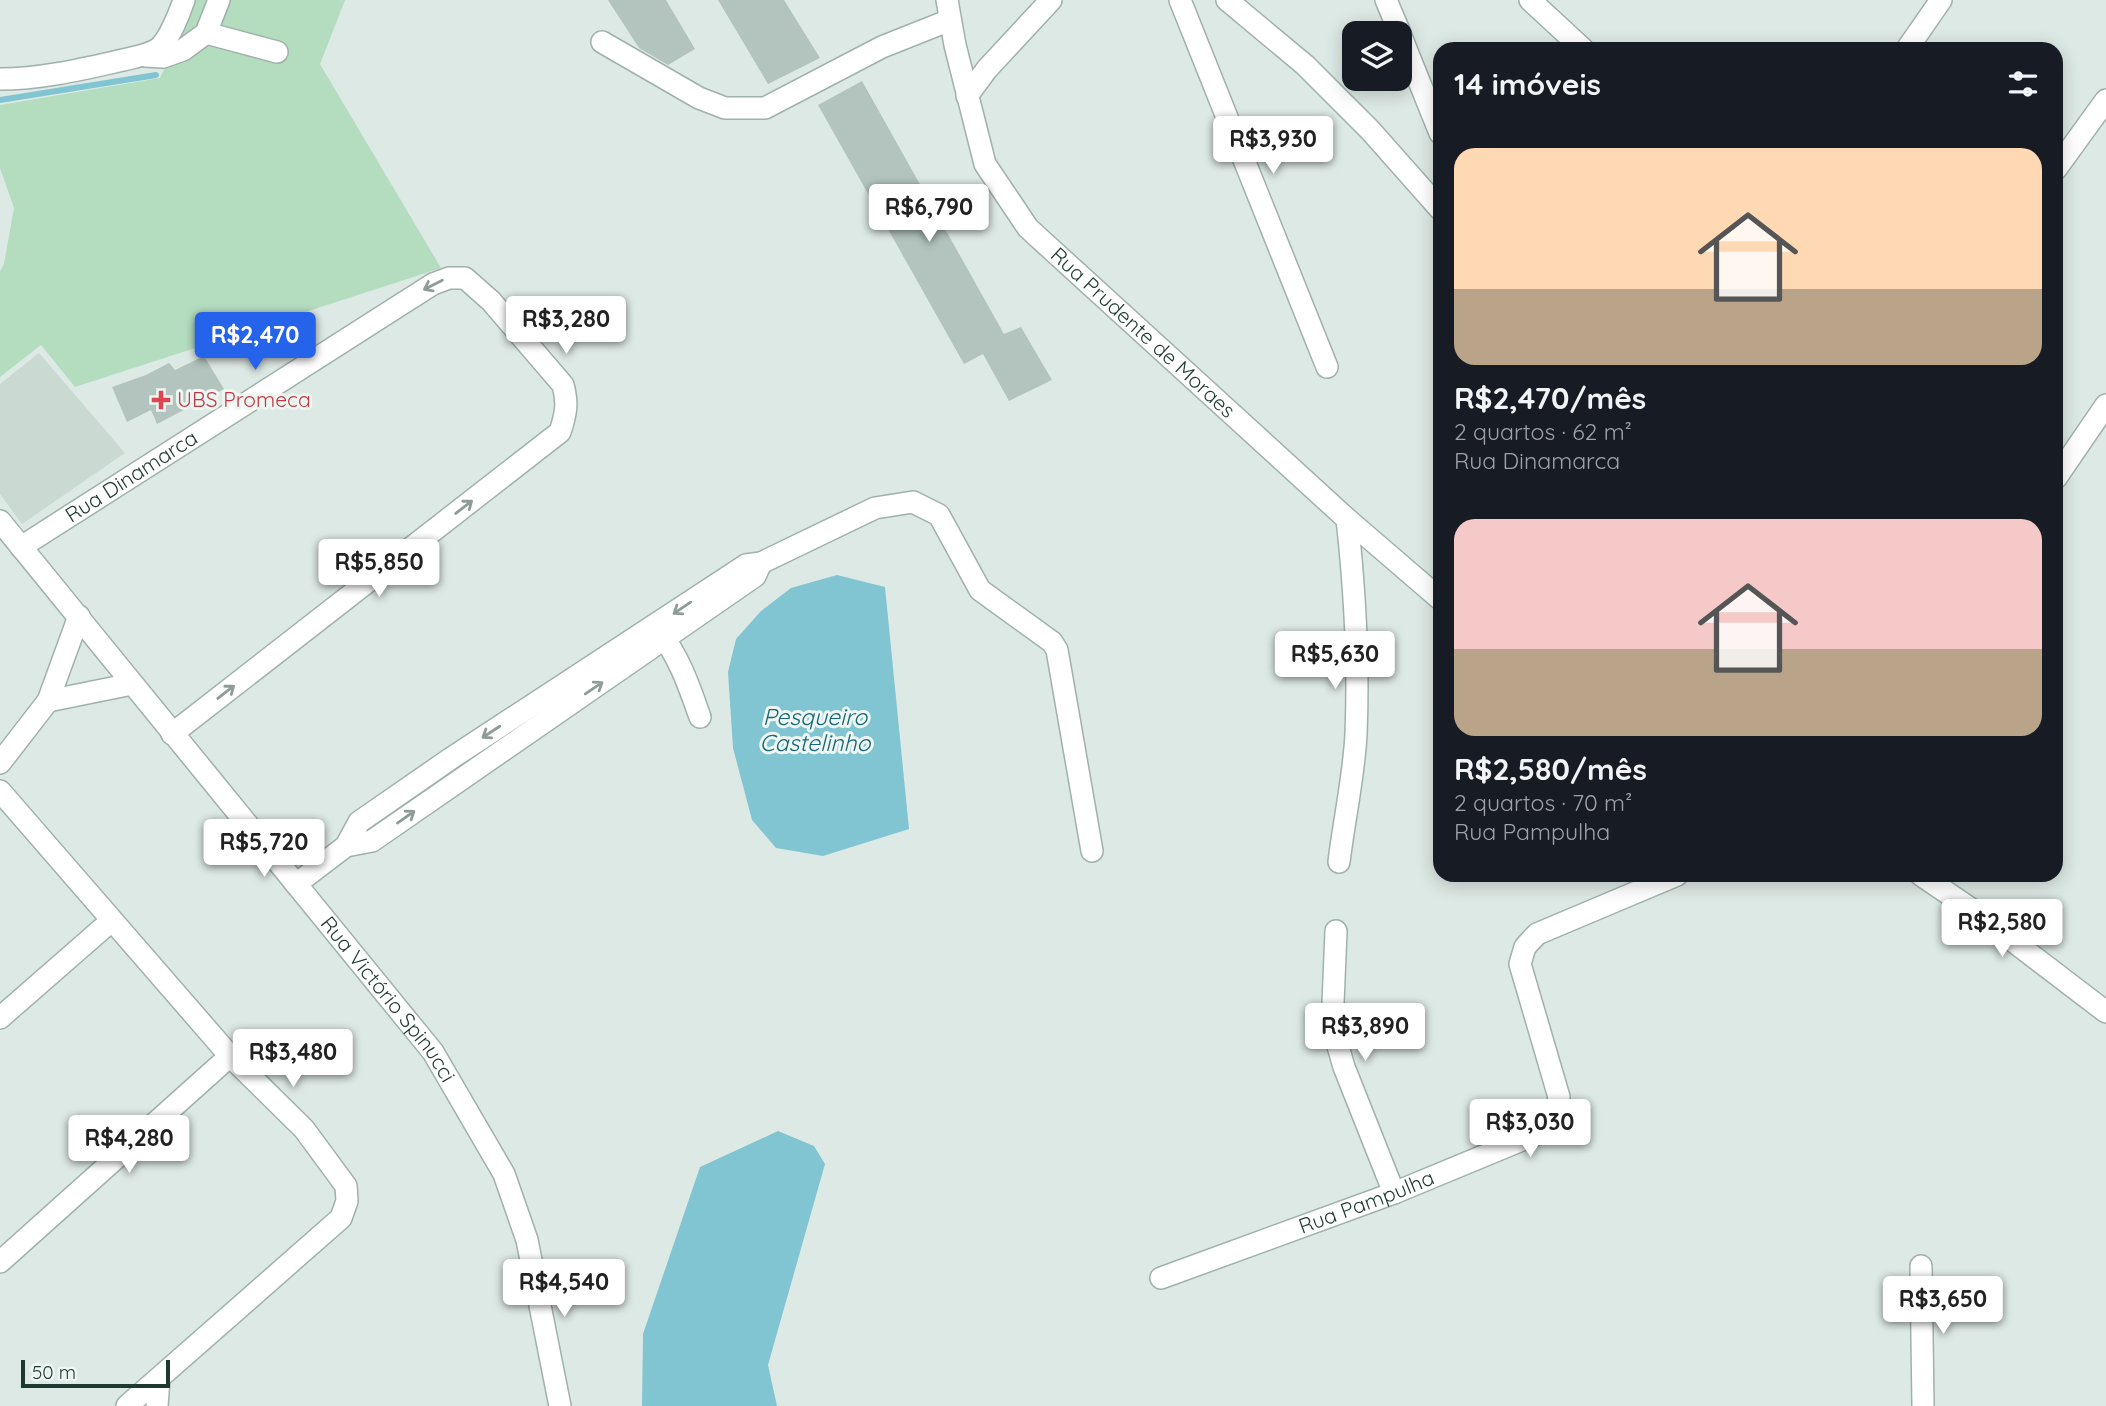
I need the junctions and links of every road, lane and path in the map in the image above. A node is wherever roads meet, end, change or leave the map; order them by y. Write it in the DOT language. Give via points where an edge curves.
graph roads {
  1 [pos="184,0"];
  2 [pos="219,0"];
  3 [pos="1051,0"];
  4 [pos="1180,0"];
  5 [pos="1227,0"];
  6 [pos="1386,0"];
  7 [pos="1530,0"];
  8 [pos="1941,0"];
  9 [pos="949,10"];
  10 [pos="1395,21"];
  11 [pos="206,33"];
  12 [pos="602,42"];
  13 [pos="1575,42"];
  14 [pos="1912,42"];
  15 [pos="277,52"];
  16 [pos="140,56"];
  17 [pos="1412,64"];
  18 [pos="6,82"];
  19 [pos="967,96"];
  20 [pos="2106,100"];
  21 [pos="1433,116"];
  22 [pos="2063,159"];
  23 [pos="1433,201"];
  24 [pos="1327,368"];
  25 [pos="2106,405"];
  26 [pos="2063,468"];
  27 [pos="1347,519"];
  28 [pos="0,521"];
  29 [pos="21,547"];
  30 [pos="1433,593"];
  31 [pos="79,616"];
  32 [pos="659,633"];
  33 [pos="132,684"];
  34 [pos="48,701"];
  35 [pos="551,705"];
  36 [pos="700,717"];
  37 [pos="172,734"];
  38 [pos="450,759"];
  39 [pos="0,763"];
  40 [pos="462,779"];
  41 [pos="0,791"];
  42 [pos="346,846"];
  43 [pos="1092,852"];
  44 [pos="1339,862"];
  45 [pos="1660,882"];
  46 [pos="1932,882"];
  47 [pos="296,884"];
  48 [pos="111,920"];
  49 [pos="1336,931"];
  50 [pos="2106,1012"];
  51 [pos="0,1018"];
  52 [pos="230,1056"];
  53 [pos="1394,1194"];
  54 [pos="0,1262"];
  55 [pos="1921,1266"];
  56 [pos="1161,1278"];
  57 [pos="159,1379"];
  58 [pos="127,1406"];
  59 [pos="157,1406"];
  60 [pos="560,1406"];
  61 [pos="1923,1406"];
  1 -- 16 [label="street" via="159,48"];
  2 -- 11 [label="street"];
  3 -- 19 [label="street"];
  4 -- 24 [label="street"];
  5 -- 23 [label="street" via="1306,65"];
  6 -- 10 [label="street"];
  7 -- 13 [label="street"];
  8 -- 14 [label="street"];
  9 -- 12 [label="street" via="765,108 725,108 699,98"];
  9 -- 19 [label="street, Rua Prudente de Moraes"];
  11 -- 15 [label="street"];
  11 -- 16 [label="street" via="183,50 163,57"];
  16 -- 18 [label="street"];
  17 -- 21 [label="street"];
  19 -- 27 [label="street, Rua Prudente de Moraes" via="985,164 1028,228"];
  20 -- 22 [label="street"];
  25 -- 26 [label="street"];
  27 -- 30 [label="street, Rua Prudente de Moraes"];
  27 -- 44 [label="street" via="1355,600 1356,737"];
  28 -- 29 [label="street, Rua Victório Spinucci"];
  29 -- 31 [label="street, Rua Victório Spinucci"];
  37 -- 29 [label="street, Rua Dinamarca, one-way" via="560,432 567,401 563,385 491,301 464,278 449,278"];
  31 -- 33 [label="street, Rua Victório Spinucci"];
  31 -- 34 [label="street"];
  32 -- 35 [label="street"];
  32 -- 36 [label="street" via="685,675"];
  32 -- 43 [label="street" via="746,565 761,564 874,508 913,502 939,515 980,590 1057,650"];
  33 -- 34 [label="street"];
  33 -- 37 [label="street, Rua Victório Spinucci"];
  34 -- 39 [label="street"];
  35 -- 38 [label="street, one-way"];
  35 -- 40 [label="street"];
  37 -- 47 [label="street, Rua Victório Spinucci"];
  38 -- 40 [label="street"];
  38 -- 42 [label="street" via="359,822"];
  42 -- 40 [label="street, one-way" via="372,841"];
  41 -- 48 [label="street"];
  42 -- 47 [label="street"];
  45 -- 53 [label="street, Rua Pampulha" via="1537,934 1525,947 1520,964 1559,1097 1546,1130"];
  46 -- 50 [label="street"];
  47 -- 60 [label="street, Rua Victório Spinucci" via="433,1052 504,1174 527,1240"];
  48 -- 51 [label="street"];
  48 -- 52 [label="street"];
  49 -- 53 [label="street" via="1335,1036"];
  52 -- 54 [label="street"];
  52 -- 57 [label="street" via="304,1129 346,1186 347,1201 341,1218"];
  53 -- 56 [label="street, Rua Pampulha"];
  55 -- 61 [label="street"];
  57 -- 58 [label="street"];
  57 -- 59 [label="street"];
}
